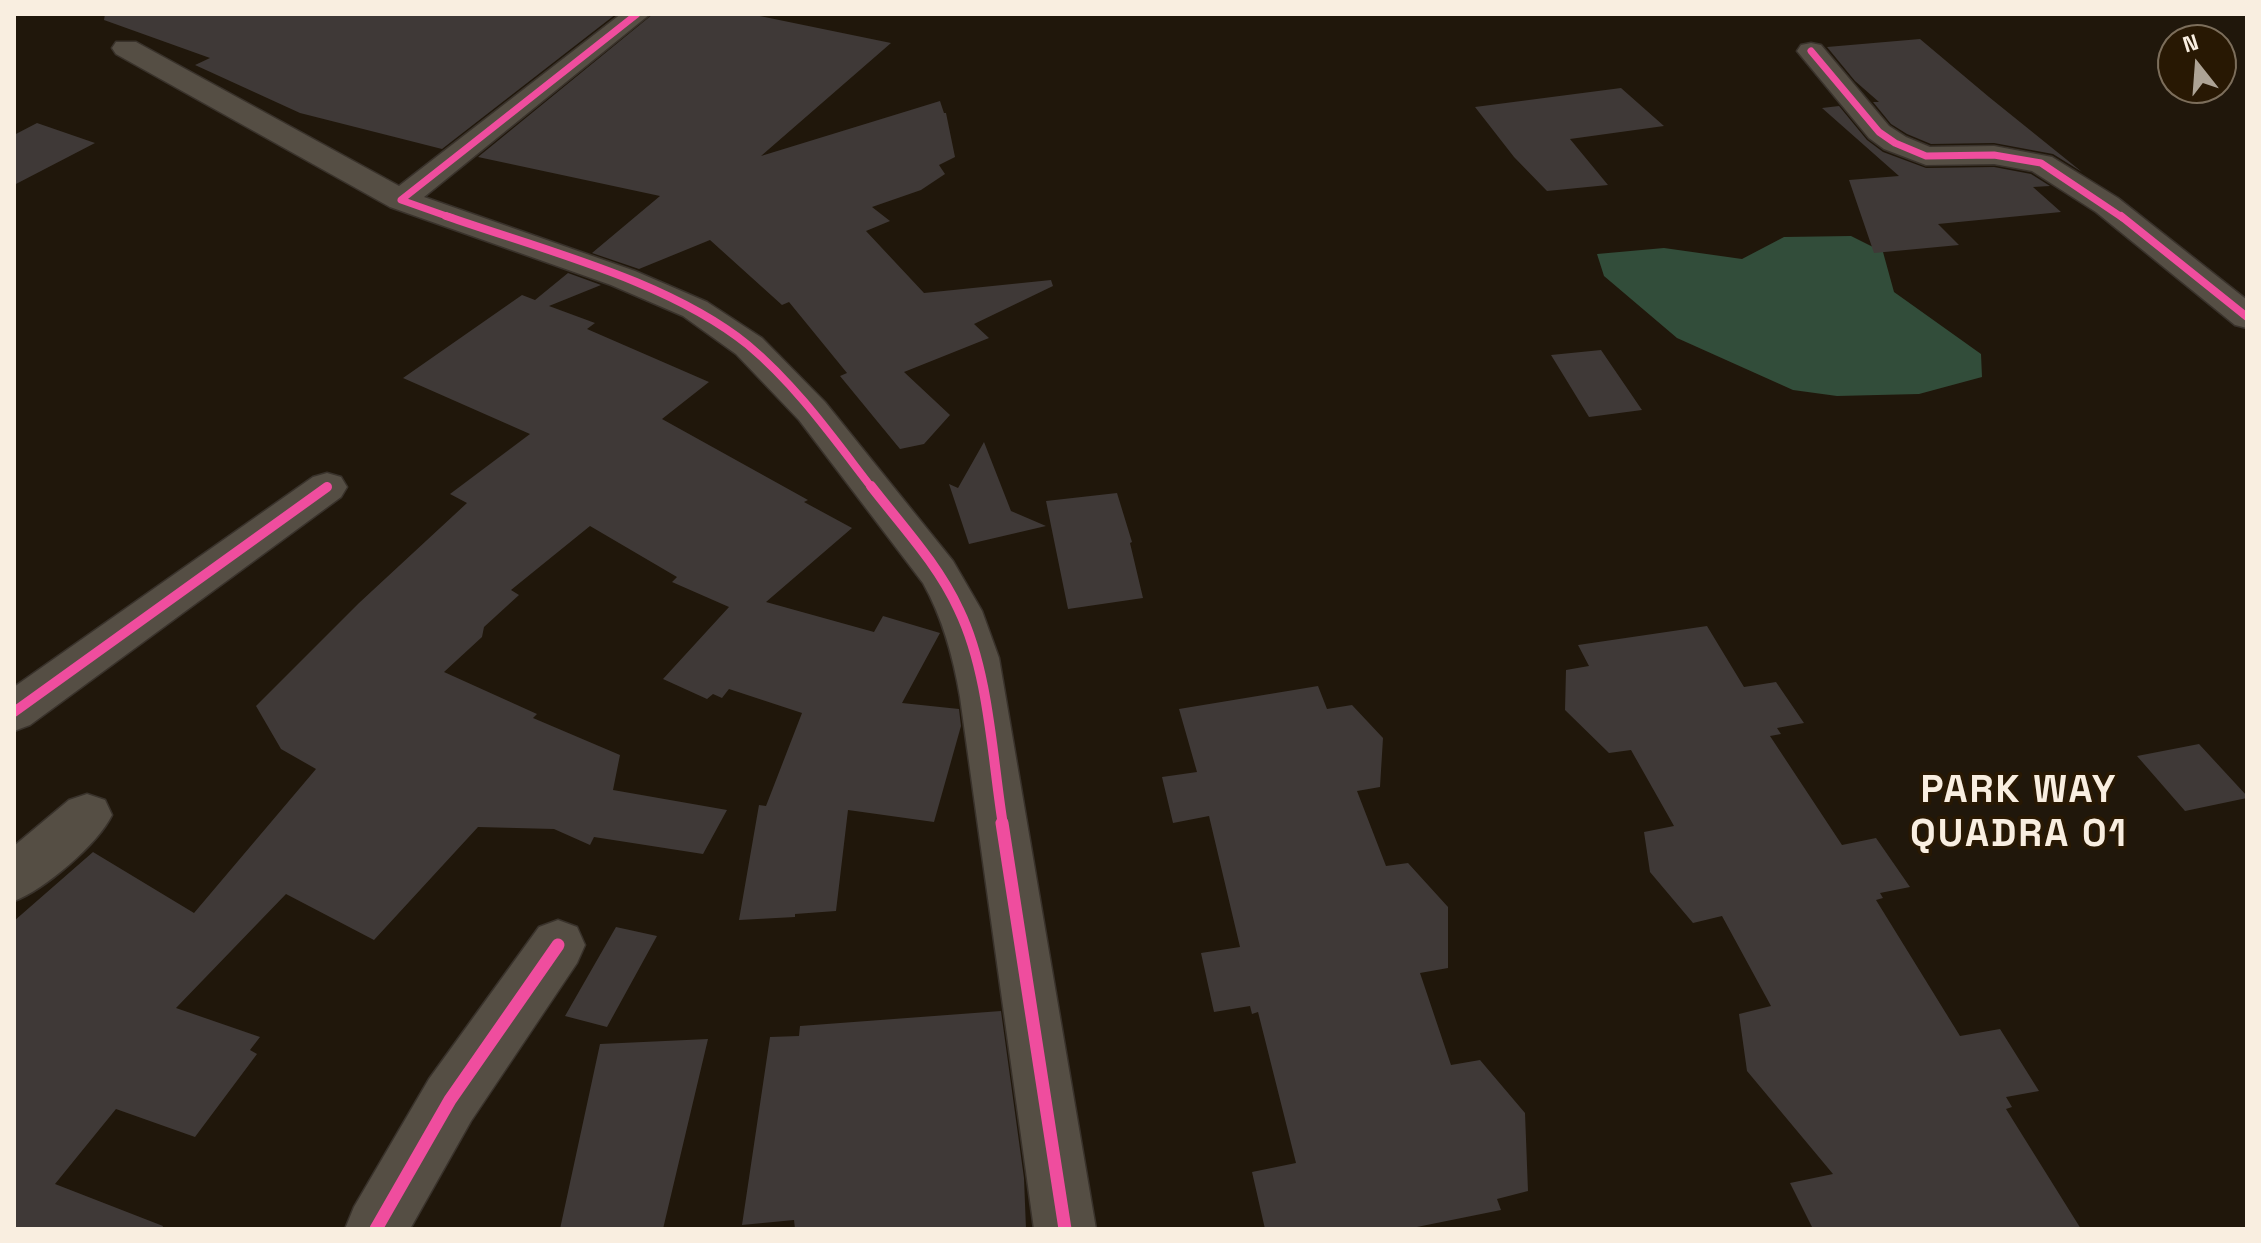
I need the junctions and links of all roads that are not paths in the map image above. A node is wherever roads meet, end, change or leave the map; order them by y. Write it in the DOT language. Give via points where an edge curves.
graph roads {
  1 [pos="637,14"];
  2 [pos="126,48"];
  3 [pos="1811,51"];
  4 [pos="401,200"];
  5 [pos="2247,317"];
  6 [pos="327,487"];
  7 [pos="14,712"];
  8 [pos="87,815"];
  9 [pos="14,878"];
  10 [pos="558,945"];
  11 [pos="376,1229"];
  12 [pos="1065,1229"];
  1 -- 4 [label="street"];
  2 -- 4 [label="street"];
  3 -- 5 [label="street" via="1879,132 1895,143 1926,156 1994,155 2041,163 2107,205"];
  4 -- 12 [label="street" via="623,278 695,309 749,346 812,411 938,572 960,611 976,658"];
  6 -- 7 [label="street"];
  8 -- 9 [label="street"];
  10 -- 11 [label="street" via="450,1100"];
}
